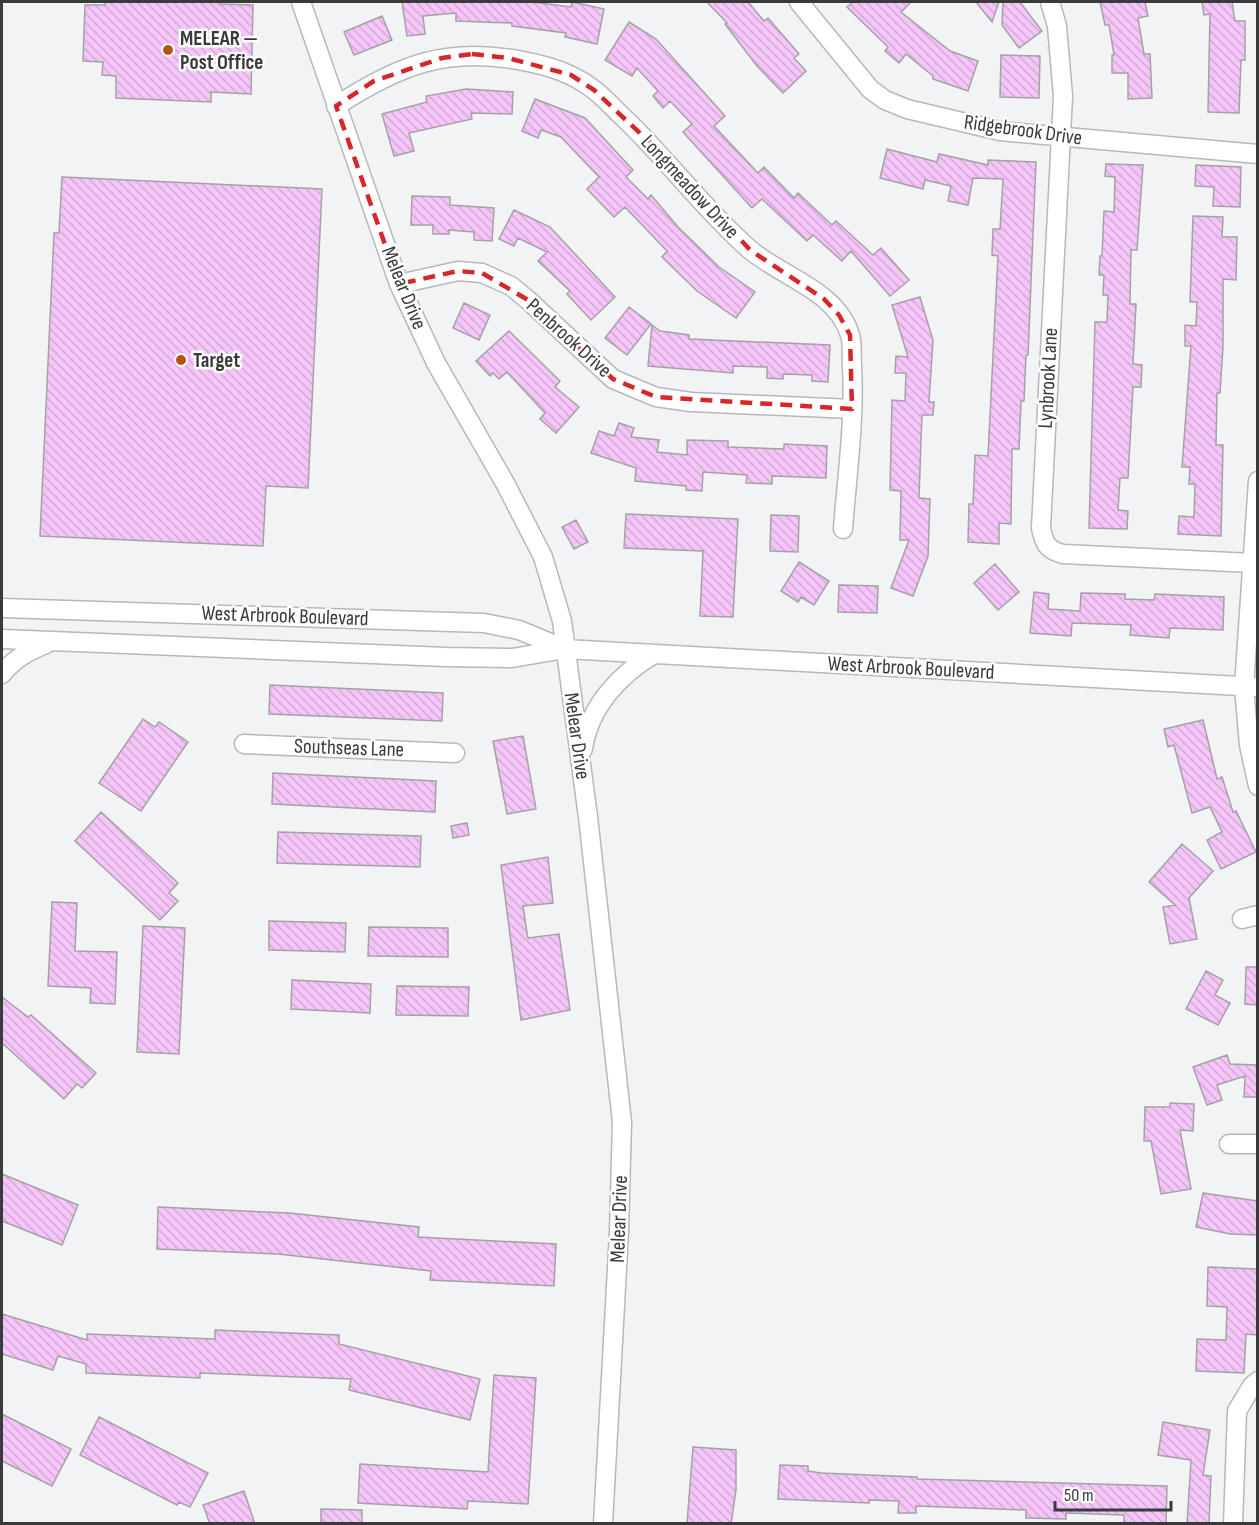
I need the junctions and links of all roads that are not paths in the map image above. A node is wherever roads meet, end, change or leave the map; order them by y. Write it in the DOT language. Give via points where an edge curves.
graph roads {
  1 [pos="301,2"];
  2 [pos="799,2"];
  3 [pos="1050,2"];
  4 [pos="336,106"];
  5 [pos="1061,137"];
  6 [pos="1257,154"];
  7 [pos="399,284"];
  8 [pos="852,409"];
  9 [pos="1257,481"];
  10 [pos="843,529"];
  11 [pos="1252,563"];
  12 [pos="2,608"];
  13 [pos="2,639"];
  14 [pos="53,642"];
  15 [pos="565,649"];
  16 [pos="654,654"];
  17 [pos="2,674"];
  18 [pos="1251,687"];
  19 [pos="244,744"];
  20 [pos="455,753"];
  21 [pos="581,763"];
  22 [pos="1257,786"];
  23 [pos="1229,1144"];
  24 [pos="1257,1144"];
  25 [pos="1257,1382"];
  26 [pos="603,1524"];
  27 [pos="1233,1524"];
  1 -- 4 [label="street, Melear Drive"];
  2 -- 5 [label="street, Ridgebrook Drive" via="870,89 885,100 1000,131"];
  3 -- 5 [label="street, Lynbrook Lane" via="1057,26 1063,96"];
  4 -- 7 [label="street, Melear Drive"];
  4 -- 8 [label="street, Longmeadow Drive" via="374,81 442,57 472,54 508,58 546,65 571,75 594,90 660,152 750,250 824,299 839,315 850,334"];
  5 -- 6 [label="street, Ridgebrook Drive"];
  5 -- 11 [label="street, Lynbrook Lane" via="1043,541 1052,551 1063,554"];
  7 -- 8 [label="street, Penbrook Drive" via="458,271 482,273 511,286 613,379 656,397"];
  7 -- 15 [label="street, Melear Drive" via="436,363 543,557 562,621"];
  8 -- 10 [label="street, Longmeadow Drive"];
  9 -- 11 [label="street"];
  11 -- 18 [label="street"];
  12 -- 15 [label="street, West Arbrook Boulevard" via="484,623 519,630"];
  13 -- 14 [label="street, West Arbrook Boulevard"];
  14 -- 15 [label="street, West Arbrook Boulevard" via="479,658 512,658"];
  14 -- 17 [label="street" via="22,655"];
  15 -- 16 [label="street, West Arbrook Boulevard"];
  15 -- 21 [label="street, Melear Drive"];
  16 -- 18 [label="street, West Arbrook Boulevard"];
  16 -- 21 [label="street" via="614,684 600,704 585,732"];
  18 -- 22 [label="street" via="1249,745"];
  19 -- 20 [label="street, Southseas Lane"];
  21 -- 26 [label="street, Melear Drive" via="622,1122"];
  23 -- 24 [label="street"];
  25 -- 27 [label="street" via="1237,1411"];
}
